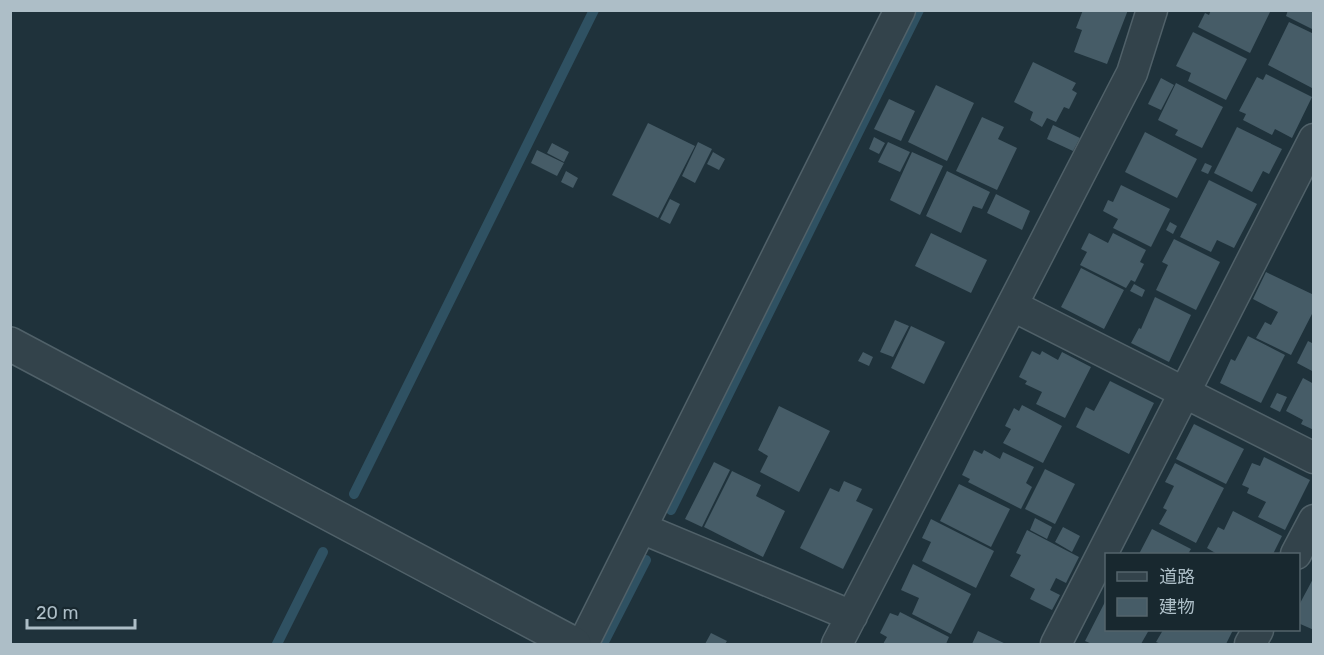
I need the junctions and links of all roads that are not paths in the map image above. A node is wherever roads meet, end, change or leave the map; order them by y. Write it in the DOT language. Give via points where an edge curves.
graph roads {
  1 [pos="900,10"];
  2 [pos="1152,10"];
  3 [pos="1314,139"];
  4 [pos="1013,306"];
  5 [pos="10,344"];
  6 [pos="1184,393"];
  7 [pos="1314,458"];
  8 [pos="1314,520"];
  9 [pos="641,528"];
  10 [pos="1297,553"];
  11 [pos="852,616"];
  12 [pos="1257,631"];
  13 [pos="574,645"];
  14 [pos="583,645"];
  15 [pos="837,645"];
  16 [pos="1056,645"];
  17 [pos="1250,645"];
  1 -- 9 [label="street"];
  2 -- 4 [label="street" via="1132,73"];
  3 -- 6 [label="street"];
  4 -- 6 [label="street"];
  4 -- 11 [label="street"];
  5 -- 13 [label="street"];
  6 -- 7 [label="street"];
  6 -- 16 [label="street"];
  8 -- 10 [label="street"];
  9 -- 11 [label="street"];
  9 -- 14 [label="street"];
  11 -- 15 [label="street"];
  12 -- 17 [label="street"];
}
